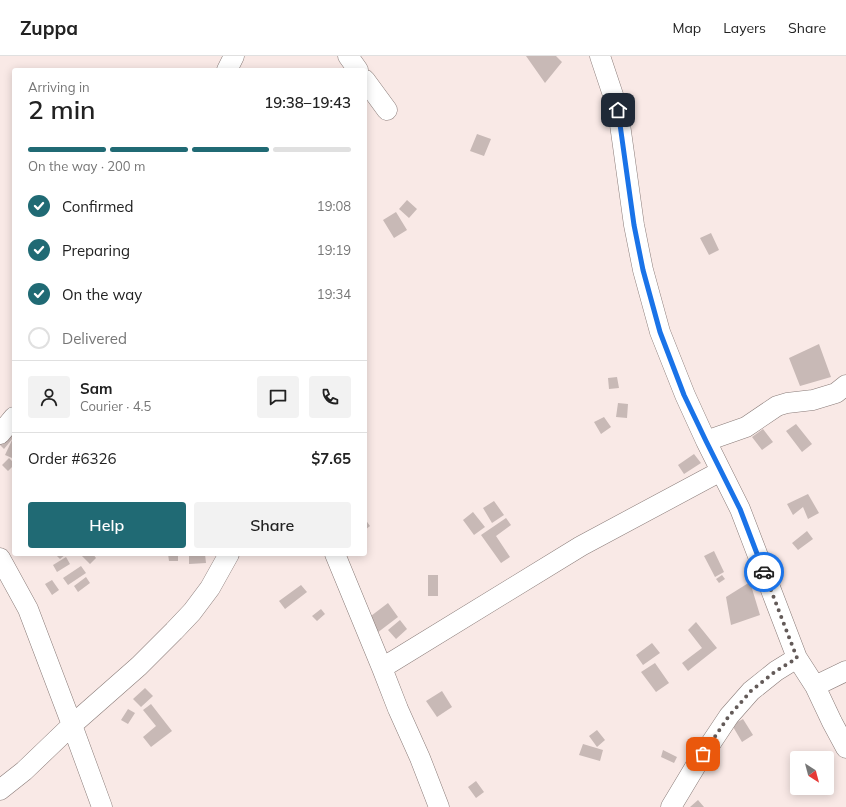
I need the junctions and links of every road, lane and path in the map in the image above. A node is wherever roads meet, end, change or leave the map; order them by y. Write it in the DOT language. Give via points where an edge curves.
graph roads {
  1 [pos="234,56"];
  2 [pos="348,56"];
  3 [pos="600,56"];
  4 [pos="228,68"];
  5 [pos="357,68"];
  6 [pos="367,83"];
  7 [pos="387,110"];
  8 [pos="846,385"];
  9 [pos="12,419"];
  10 [pos="0,434"];
  11 [pos="706,441"];
  12 [pos="721,471"];
  13 [pos="228,556"];
  14 [pos="336,556"];
  15 [pos="0,558"];
  16 [pos="797,658"];
  17 [pos="382,668"];
  18 [pos="846,671"];
  19 [pos="814,686"];
  20 [pos="72,725"];
  21 [pos="846,748"];
  22 [pos="0,790"];
  23 [pos="102,807"];
  24 [pos="439,807"];
  25 [pos="671,807"];
  1 -- 4 [label="street"];
  2 -- 5 [label="street"];
  3 -- 11 [label="street" via="618,110 634,225 660,332 684,395"];
  6 -- 7 [label="street"];
  8 -- 11 [label="street" via="836,393 813,400 777,406 746,427"];
  9 -- 10 [label="street"];
  11 -- 12 [label="street"];
  12 -- 16 [label="street" via="740,509"];
  12 -- 17 [label="street" via="582,546"];
  13 -- 20 [label="street" via="210,588 192,612 139,666"];
  14 -- 17 [label="street"];
  15 -- 20 [label="street" via="28,609"];
  16 -- 19 [label="street"];
  16 -- 25 [label="street" via="751,691 729,716"];
  17 -- 24 [label="street"];
  18 -- 19 [label="street"];
  19 -- 21 [label="street"];
  20 -- 22 [label="street"];
  20 -- 23 [label="street"];
}
